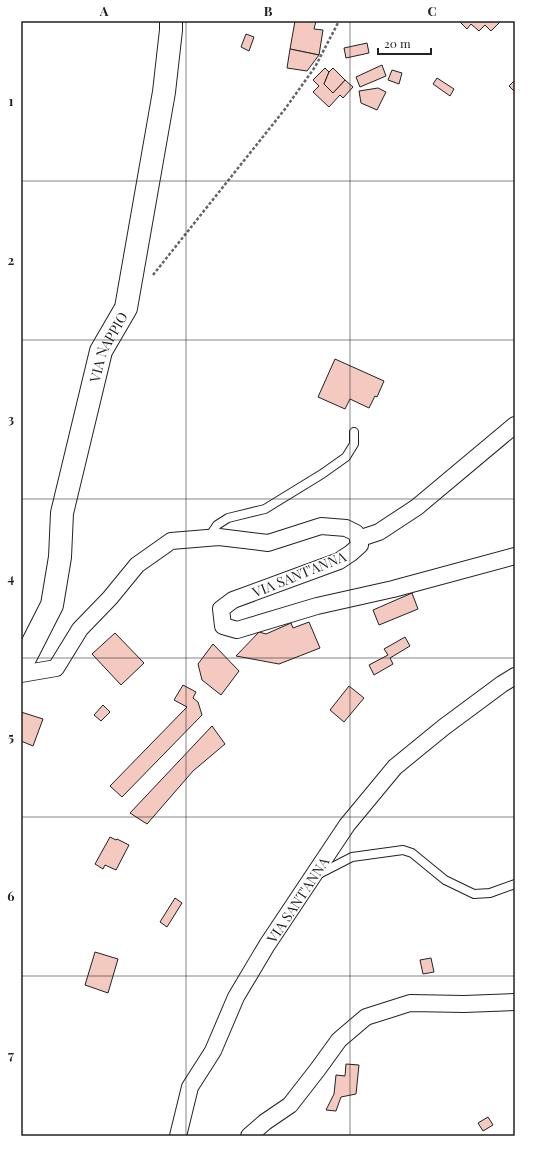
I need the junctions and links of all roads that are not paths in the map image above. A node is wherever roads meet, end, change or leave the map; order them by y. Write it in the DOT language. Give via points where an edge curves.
graph roads {
  1 [pos="171,21"];
  2 [pos="515,425"];
  3 [pos="354,432"];
  4 [pos="209,538"];
  5 [pos="358,539"];
  6 [pos="515,556"];
  7 [pos="21,666"];
  8 [pos="21,674"];
  9 [pos="515,676"];
  10 [pos="310,879"];
  11 [pos="515,884"];
  12 [pos="515,1002"];
  13 [pos="178,1136"];
  14 [pos="249,1136"];
  1 -- 7 [label="street, VIA NAPPIO" via="164,92 126,308 101,351 62,513 60,557 52,605"];
  2 -- 5 [label="street" via="417,506 379,532"];
  3 -- 4 [label="lane" via="354,444 346,457 265,509 228,518 217,525"];
  4 -- 5 [label="street, VIA SANT'ANNA" via="268,543 321,526 346,528 356,534"];
  4 -- 8 [label="street, VIA SANT'ANNA" via="171,541 137,566 80,629 56,668"];
  5 -- 6 [label="street, VIA SANT'ANNA" via="360,545 339,561 233,600 221,609 223,626 237,630 317,606 393,589"];
  9 -- 10 [label="street, VIA SANT'ANNA" via="394,767 347,825"];
  10 -- 11 [label="lane" via="352,857 403,850 412,853 445,880 474,894"];
  10 -- 13 [label="street, VIA SANT'ANNA" via="236,996 213,1051 190,1087"];
  12 -- 14 [label="street" via="410,1003 366,1017 339,1040 290,1105"];
}
